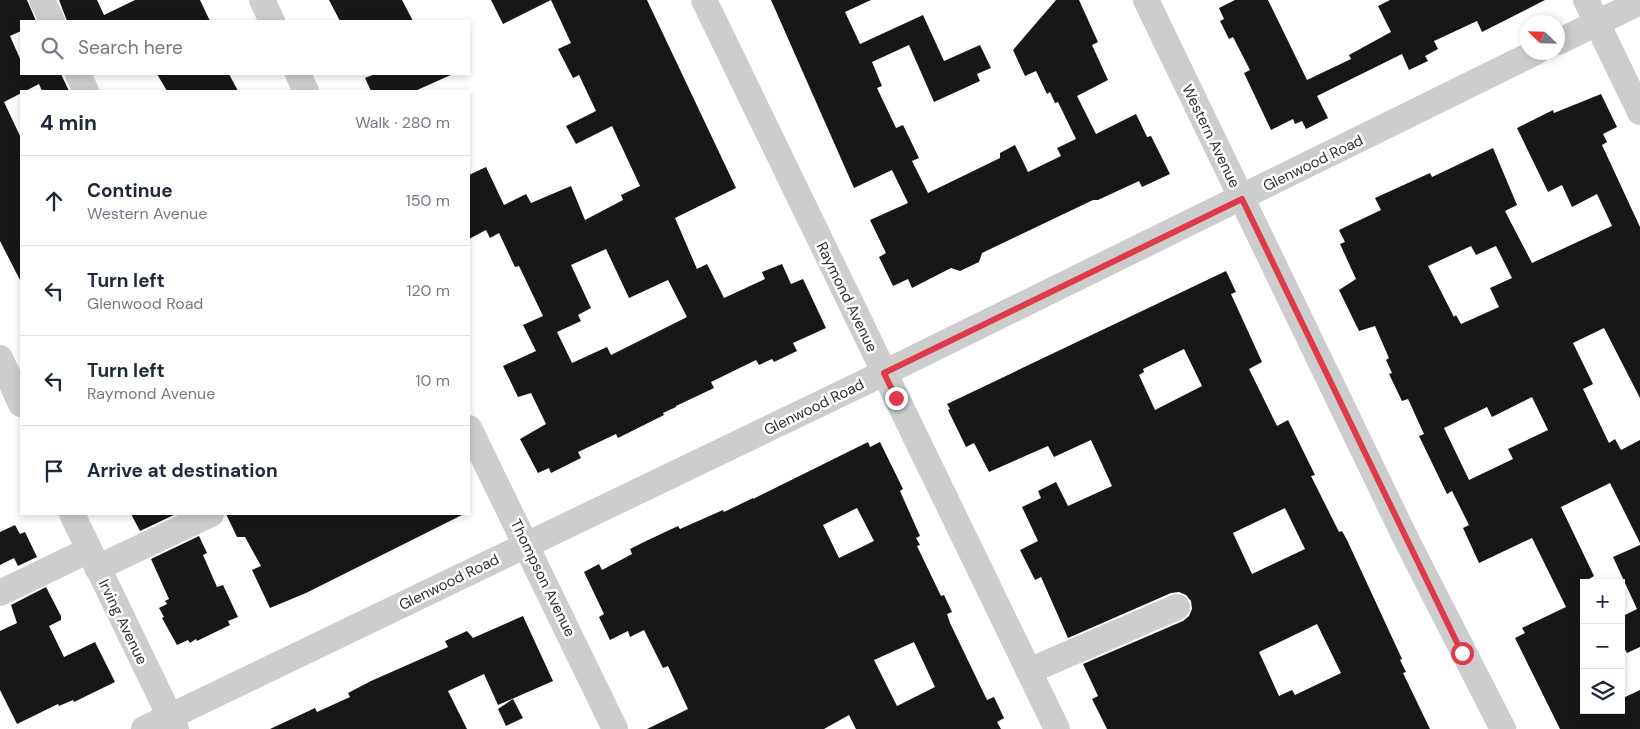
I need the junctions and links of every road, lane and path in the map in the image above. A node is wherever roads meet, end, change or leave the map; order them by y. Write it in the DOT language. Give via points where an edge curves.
graph roads {
  1 [pos="42,0"];
  2 [pos="262,0"];
  3 [pos="704,0"];
  4 [pos="1146,0"];
  5 [pos="1640,2"];
  6 [pos="1591,11"];
  7 [pos="52,20"];
  8 [pos="272,20"];
  9 [pos="1565,35"];
  10 [pos="1520,60"];
  11 [pos="78,75"];
  12 [pos="298,75"];
  13 [pos="86,90"];
  14 [pos="306,90"];
  15 [pos="1640,112"];
  16 [pos="1242,199"];
  17 [pos="0,358"];
  18 [pos="884,373"];
  19 [pos="20,402"];
  20 [pos="470,430"];
  21 [pos="72,515"];
  22 [pos="208,515"];
  23 [pos="526,544"];
  24 [pos="93,559"];
  25 [pos="0,593"];
  26 [pos="1178,607"];
  27 [pos="1029,671"];
  28 [pos="173,723"];
  29 [pos="144,729"];
  30 [pos="615,729"];
  31 [pos="1057,729"];
  32 [pos="1503,729"];
  1 -- 7 [label="street"];
  2 -- 8 [label="street"];
  3 -- 18 [label="street, Raymond Avenue"];
  4 -- 16 [label="street, Western Avenue"];
  5 -- 6 [label="street"];
  6 -- 9 [label="street"];
  6 -- 15 [label="street"];
  10 -- 16 [label="street, Glenwood Road"];
  11 -- 13 [label="street"];
  12 -- 14 [label="street"];
  16 -- 18 [label="street, Glenwood Road"];
  16 -- 32 [label="street, Western Avenue" via="1408,543"];
  17 -- 19 [label="street"];
  18 -- 23 [label="street, Glenwood Road"];
  18 -- 27 [label="street, Raymond Avenue"];
  20 -- 23 [label="street, Thompson Avenue"];
  21 -- 24 [label="street, Irving Avenue"];
  22 -- 24 [label="street"];
  23 -- 28 [label="street, Glenwood Road"];
  23 -- 30 [label="street, Thompson Avenue"];
  24 -- 25 [label="street"];
  24 -- 28 [label="street, Irving Avenue"];
  26 -- 27 [label="street"];
  27 -- 31 [label="street, Raymond Avenue"];
  28 -- 29 [label="street, Glenwood Road"];
}
